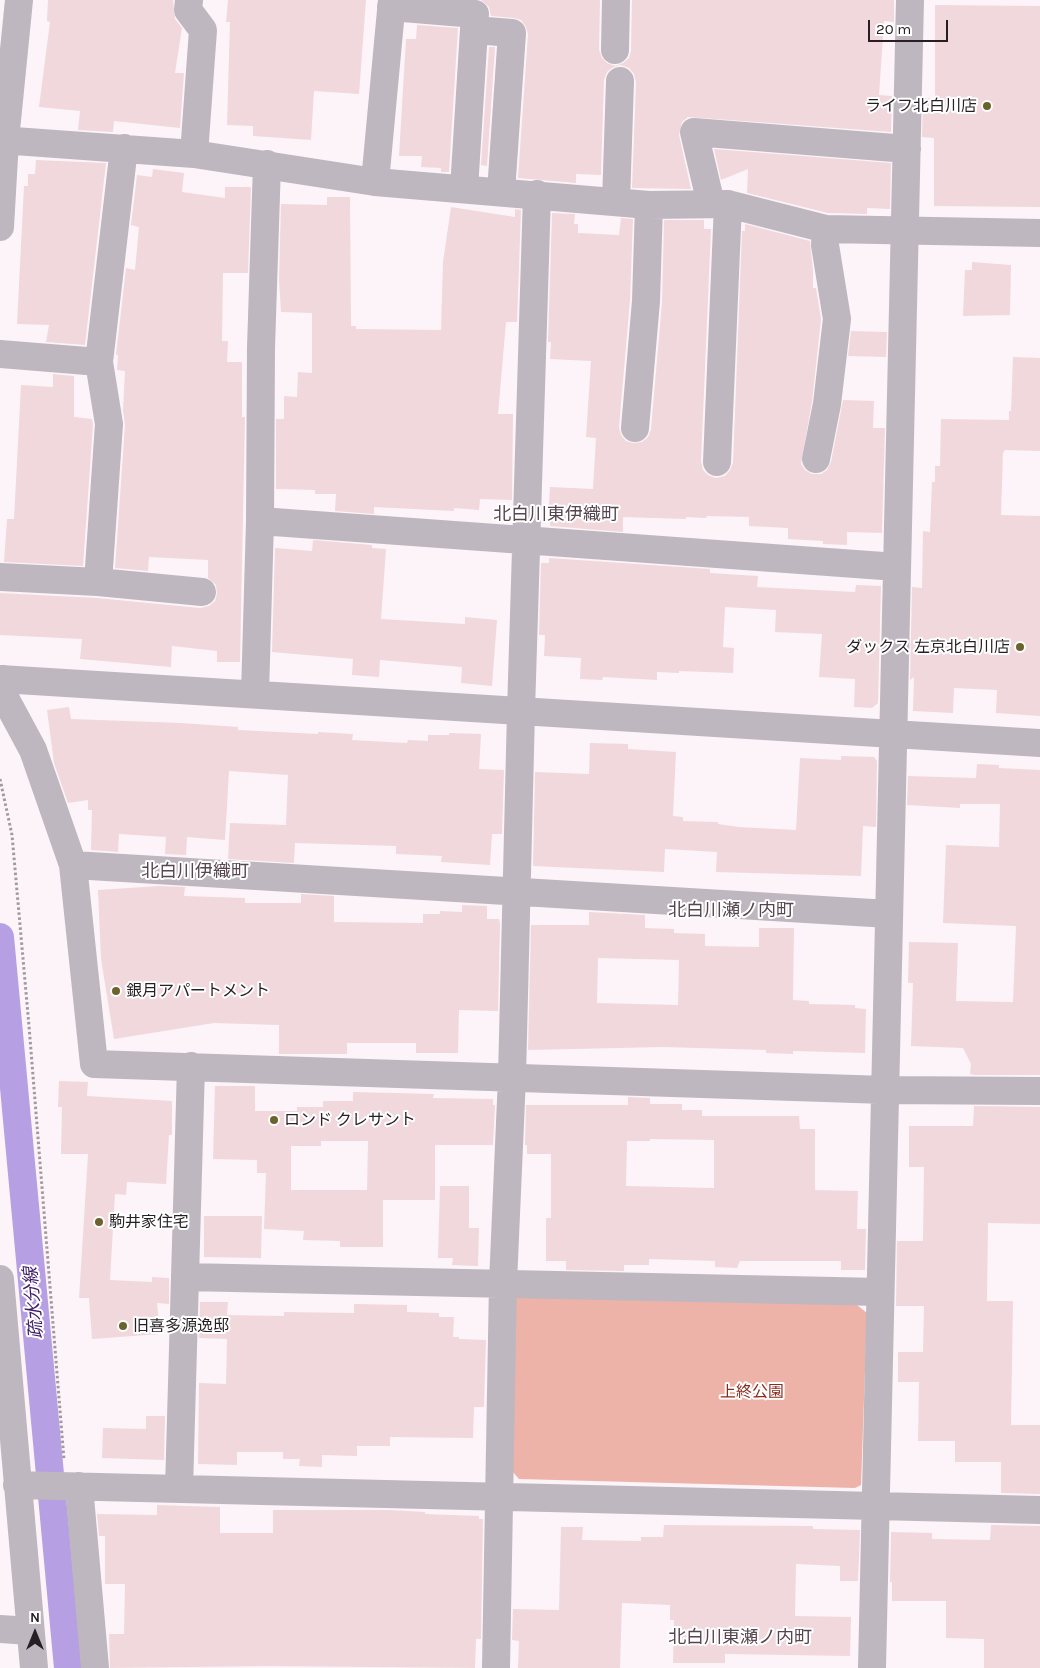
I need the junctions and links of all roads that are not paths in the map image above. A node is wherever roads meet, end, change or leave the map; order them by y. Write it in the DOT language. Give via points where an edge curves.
graph roads {
  1 [pos="189,0"];
  2 [pos="616,0"];
  3 [pos="910,0"];
  4 [pos="392,3"];
  5 [pos="12,6"];
  6 [pos="474,30"];
  7 [pos="615,50"];
  8 [pos="620,81"];
  9 [pos="3,140"];
  10 [pos="124,148"];
  11 [pos="907,149"];
  12 [pos="194,154"];
  13 [pos="267,164"];
  14 [pos="375,182"];
  15 [pos="464,189"];
  16 [pos="501,192"];
  17 [pos="537,194"];
  18 [pos="616,202"];
  19 [pos="720,204"];
  20 [pos="649,205"];
  21 [pos="0,228"];
  22 [pos="826,228"];
  23 [pos="905,230"];
  24 [pos="1040,233"];
  25 [pos="0,354"];
  26 [pos="99,362"];
  27 [pos="635,428"];
  28 [pos="816,459"];
  29 [pos="717,462"];
  30 [pos="260,521"];
  31 [pos="527,538"];
  32 [pos="897,567"];
  33 [pos="0,577"];
  34 [pos="98,582"];
  35 [pos="202,592"];
  36 [pos="2,679"];
  37 [pos="256,694"];
  38 [pos="521,711"];
  39 [pos="893,734"];
  40 [pos="1040,743"];
  41 [pos="73,864"];
  42 [pos="517,891"];
  43 [pos="889,914"];
  44 [pos="191,1066"];
  45 [pos="512,1076"];
  46 [pos="885,1090"];
  47 [pos="1040,1091"];
  48 [pos="186,1276"];
  49 [pos="0,1279"];
  50 [pos="504,1283"];
  51 [pos="880,1292"];
  52 [pos="4,1400"];
  53 [pos="17,1484"];
  54 [pos="72,1486"];
  55 [pos="179,1488"];
  56 [pos="501,1496"];
  57 [pos="876,1506"];
  58 [pos="1040,1510"];
  59 [pos="0,1629"];
  60 [pos="30,1631"];
  61 [pos="34,1668"];
  62 [pos="95,1668"];
  63 [pos="496,1668"];
  64 [pos="872,1668"];
  1 -- 12 [label="street" via="188,10 203,30"];
  2 -- 7 [label="street"];
  3 -- 11 [label="street"];
  4 -- 6 [label="street" via="475,14"];
  4 -- 14 [label="street"];
  5 -- 9 [label="street"];
  6 -- 15 [label="street"];
  6 -- 16 [label="street" via="512,33"];
  8 -- 18 [label="street"];
  9 -- 10 [label="street"];
  9 -- 21 [label="street"];
  10 -- 12 [label="street"];
  10 -- 26 [label="street"];
  11 -- 19 [label="street" via="694,132"];
  11 -- 23 [label="street"];
  12 -- 13 [label="street"];
  13 -- 14 [label="street"];
  13 -- 30 [label="street"];
  14 -- 15 [label="street"];
  15 -- 16 [label="street"];
  16 -- 17 [label="street"];
  17 -- 18 [label="street"];
  17 -- 31 [label="street"];
  18 -- 20 [label="street"];
  19 -- 20 [label="street"];
  19 -- 22 [label="street"];
  19 -- 29 [label="street"];
  20 -- 27 [label="street" via="646,301"];
  22 -- 23 [label="street"];
  22 -- 28 [label="street" via="825,246 837,318 827,404"];
  23 -- 24 [label="street"];
  23 -- 32 [label="street"];
  25 -- 26 [label="street"];
  26 -- 34 [label="street" via="109,424"];
  30 -- 31 [label="street"];
  30 -- 37 [label="street"];
  31 -- 32 [label="street"];
  31 -- 38 [label="street"];
  32 -- 39 [label="street"];
  33 -- 34 [label="street"];
  34 -- 35 [label="street"];
  36 -- 37 [label="street"];
  36 -- 41 [label="street" via="4,698 33,750"];
  37 -- 38 [label="street"];
  38 -- 39 [label="street"];
  38 -- 42 [label="street"];
  39 -- 40 [label="street"];
  39 -- 43 [label="street"];
  41 -- 42 [label="street"];
  41 -- 44 [label="street" via="94,1064"];
  42 -- 43 [label="street"];
  42 -- 45 [label="street"];
  43 -- 46 [label="street"];
  44 -- 45 [label="street"];
  44 -- 48 [label="street"];
  45 -- 46 [label="street"];
  45 -- 50 [label="street"];
  46 -- 47 [label="street"];
  46 -- 51 [label="street"];
  48 -- 50 [label="street"];
  48 -- 55 [label="street"];
  49 -- 52 [label="street"];
  50 -- 51 [label="street"];
  50 -- 56 [label="street"];
  51 -- 57 [label="street"];
  52 -- 53 [label="street"];
  53 -- 54 [label="street"];
  53 -- 60 [label="street"];
  54 -- 55 [label="street"];
  54 -- 62 [label="street"];
  55 -- 56 [label="street"];
  56 -- 57 [label="street"];
  56 -- 63 [label="street"];
  57 -- 58 [label="street"];
  57 -- 64 [label="street"];
  59 -- 60 [label="street"];
  60 -- 61 [label="street"];
}
